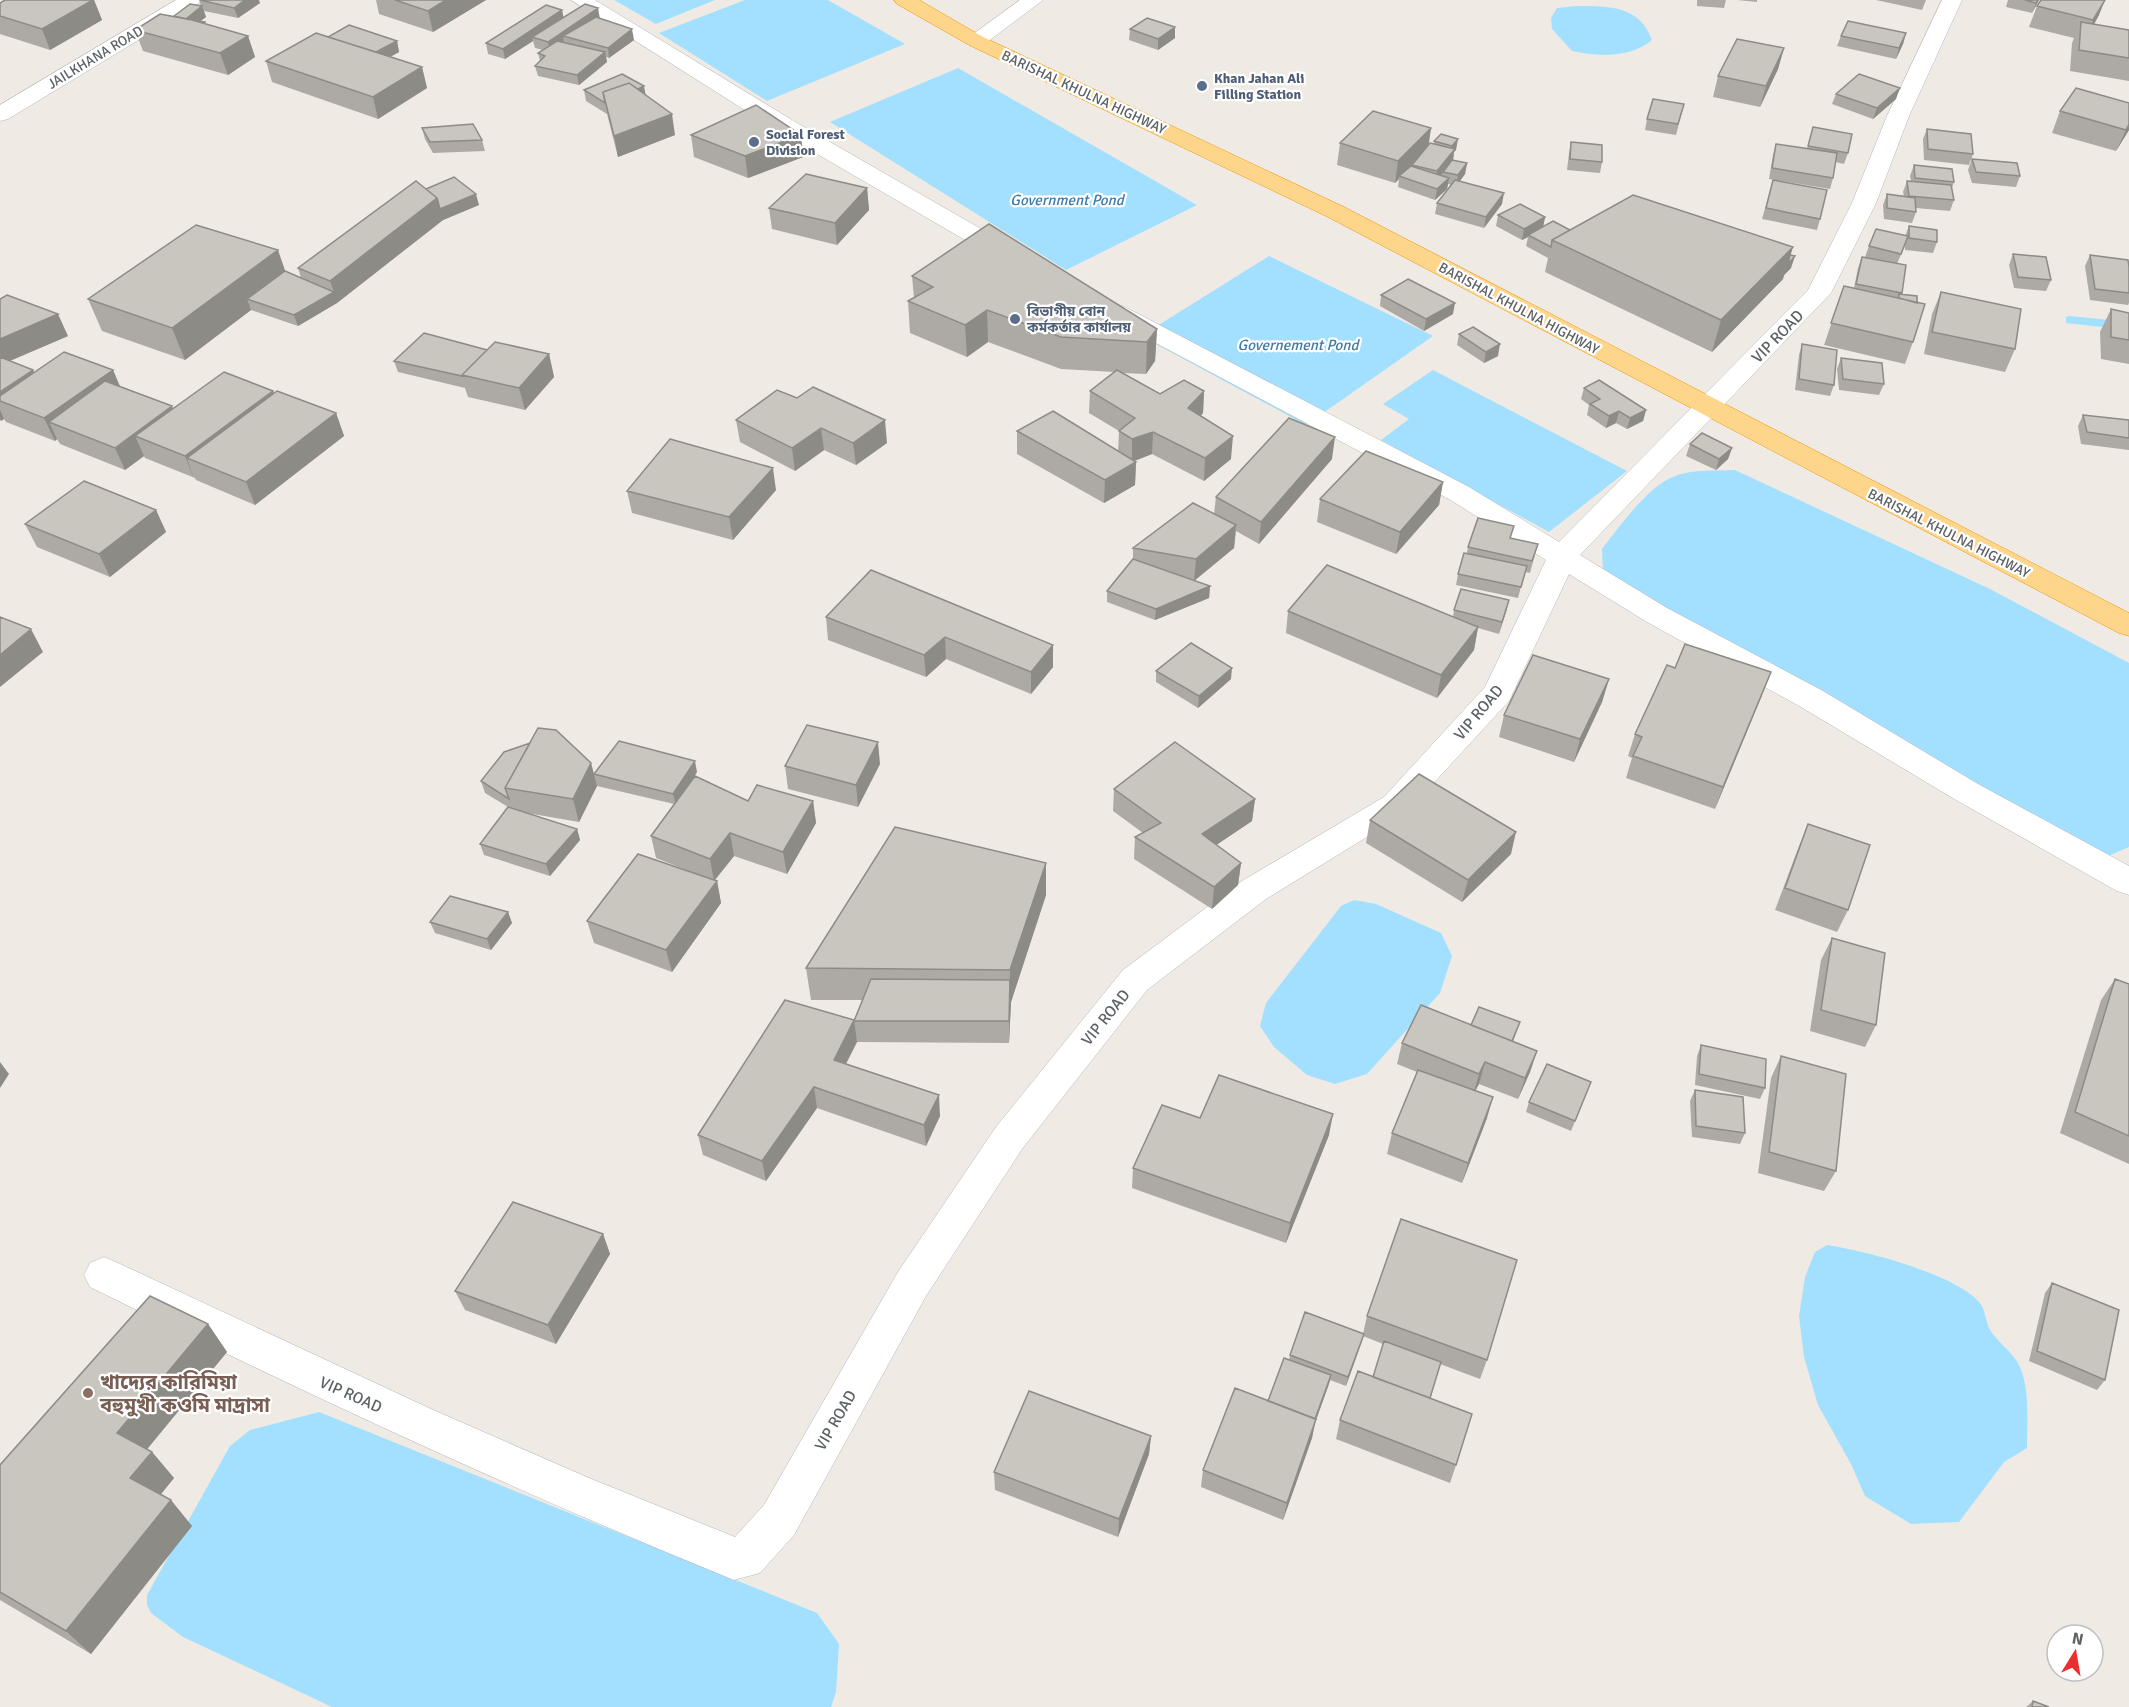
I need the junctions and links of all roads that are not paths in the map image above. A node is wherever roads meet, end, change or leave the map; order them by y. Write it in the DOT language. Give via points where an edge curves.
graph roads {
  1 [pos="191,0"];
  2 [pos="581,0"];
  3 [pos="904,0"];
  4 [pos="1033,0"];
  5 [pos="1952,0"];
  6 [pos="976,41"];
  7 [pos="0,114"];
  8 [pos="1029,266"];
  9 [pos="1093,299"];
  10 [pos="1708,409"];
  11 [pos="1563,555"];
  12 [pos="2129,626"];
  13 [pos="2129,882"];
  14 [pos="104,1275"];
  1 -- 7 [label="street, JAILKHANA ROAD"];
  2 -- 8 [label="street" via="789,128"];
  3 -- 6 [label="highway, BARISHAL KHULNA HIGHWAY"];
  4 -- 6 [label="street"];
  5 -- 10 [label="street, VIP ROAD" via="1898,116 1864,203 1819,293"];
  6 -- 10 [label="highway, BARISHAL KHULNA HIGHWAY" via="1336,212"];
  9 -- 11 [label="street" via="1347,431"];
  10 -- 11 [label="street, VIP ROAD"];
  10 -- 12 [label="highway, BARISHAL KHULNA HIGHWAY"];
  11 -- 13 [label="street" via="1657,615 1812,699 1967,792"];
  11 -- 14 [label="street, VIP ROAD" via="1498,693 1395,805 1254,890 1135,980 1009,1138 912,1284 779,1520 745,1558 734,1559 635,1520 379,1407"];
}
